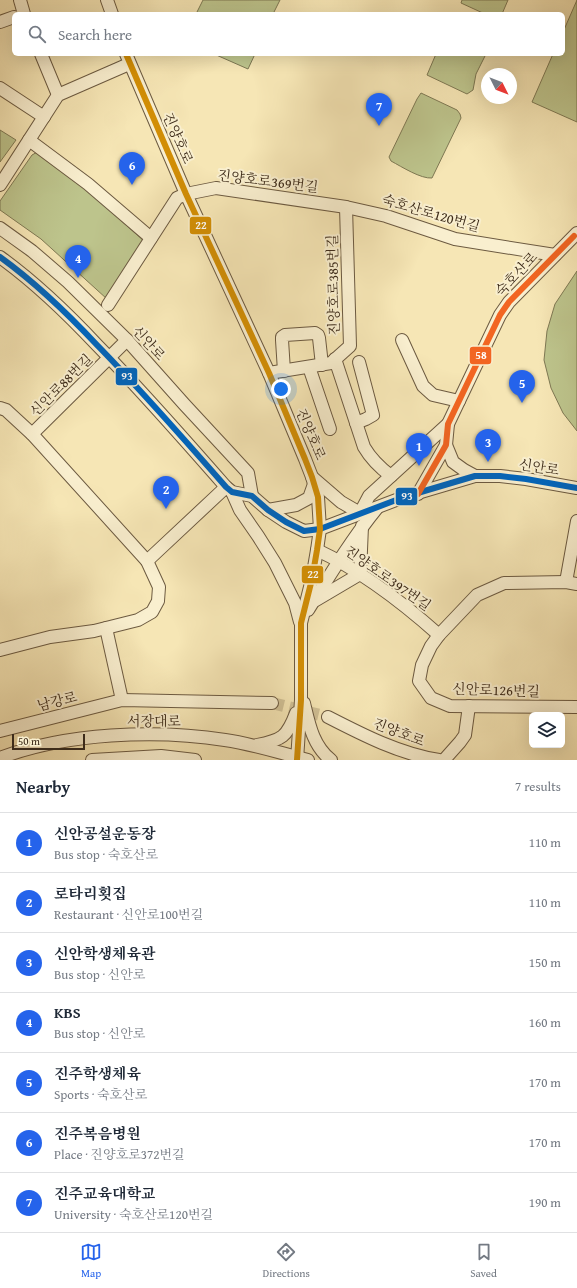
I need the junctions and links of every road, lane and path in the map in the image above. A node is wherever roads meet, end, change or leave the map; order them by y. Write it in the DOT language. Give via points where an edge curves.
graph roads {
  1 [pos="20,0"];
  2 [pos="107,0"];
  3 [pos="23,12"];
  4 [pos="111,12"];
  5 [pos="12,18"];
  6 [pos="0,22"];
  7 [pos="42,56"];
  8 [pos="128,59"];
  9 [pos="0,88"];
  10 [pos="58,95"];
  11 [pos="44,117"];
  12 [pos="29,140"];
  13 [pos="0,185"];
  14 [pos="186,194"];
  15 [pos="346,207"];
  16 [pos="0,228"];
  17 [pos="577,233"];
  18 [pos="151,238"];
  19 [pos="555,255"];
  20 [pos="0,257"];
  21 [pos="108,305"];
  22 [pos="127,340"];
  23 [pos="402,340"];
  24 [pos="110,357"];
  25 [pos="335,359"];
  26 [pos="359,362"];
  27 [pos="322,365"];
  28 [pos="309,367"];
  29 [pos="284,371"];
  30 [pos="269,373"];
  31 [pos="459,401"];
  32 [pos="0,408"];
  33 [pos="356,423"];
  34 [pos="448,424"];
  35 [pos="330,429"];
  36 [pos="32,434"];
  37 [pos="446,445"];
  38 [pos="391,476"];
  39 [pos="475,476"];
  40 [pos="313,480"];
  41 [pos="577,488"];
  42 [pos="229,489"];
  43 [pos="418,494"];
  44 [pos="252,496"];
  45 [pos="377,508"];
  46 [pos="268,510"];
  47 [pos="360,513"];
  48 [pos="577,521"];
  49 [pos="362,526"];
  50 [pos="320,529"];
  51 [pos="317,550"];
  52 [pos="339,560"];
  53 [pos="147,561"];
  54 [pos="360,574"];
  55 [pos="572,583"];
  56 [pos="313,602"];
  57 [pos="300,623"];
  58 [pos="106,628"];
  59 [pos="439,635"];
  60 [pos="0,650"];
  61 [pos="301,696"];
  62 [pos="122,700"];
  63 [pos="272,703"];
  64 [pos="469,706"];
  65 [pos="577,707"];
  66 [pos="328,717"];
  67 [pos="0,731"];
  68 [pos="254,746"];
  69 [pos="0,758"];
  70 [pos="301,759"];
  71 [pos="95,760"];
  72 [pos="195,760"];
  73 [pos="331,760"];
  74 [pos="440,760"];
  75 [pos="444,760"];
  1 -- 3 [label="street"];
  2 -- 4 [label="street"];
  5 -- 6 [label="street"];
  7 -- 10 [label="street"];
  8 -- 10 [label="street"];
  8 -- 14 [label="street, 진양호로"];
  9 -- 11 [label="street"];
  10 -- 11 [label="street"];
  11 -- 12 [label="street"];
  12 -- 13 [label="street"];
  12 -- 18 [label="street" via="88,184"];
  14 -- 15 [label="street, 진양호로369번길" via="216,188"];
  14 -- 18 [label="street" via="177,198"];
  14 -- 30 [label="street, 진양호로"];
  15 -- 19 [label="street, 숙호산로120번길" via="386,216 455,239"];
  15 -- 25 [label="street, 진양호로385번길" via="350,346"];
  16 -- 22 [label="street, 신안로" via="68,282"];
  17 -- 19 [label="street, 숙호산로"];
  18 -- 21 [label="street"];
  19 -- 31 [label="street, 숙호산로" via="509,302 500,315"];
  20 -- 24 [label="street" via="54,300"];
  22 -- 24 [label="street, 신안로88번길"];
  22 -- 44 [label="street, 신안로" via="248,473"];
  23 -- 31 [label="street" via="423,386 433,395"];
  24 -- 36 [label="street, 신안로88번길"];
  24 -- 42 [label="street"];
  25 -- 27 [label="street, 진양호로385번길"];
  25 -- 33 [label="street"];
  26 -- 33 [label="street" via="373,415"];
  27 -- 28 [label="street, 진양호로385번길"];
  27 -- 29 [label="street" via="318,334 286,335 282,337"];
  28 -- 29 [label="street, 진양호로385번길"];
  28 -- 35 [label="street"];
  29 -- 30 [label="street, 진양호로385번길"];
  30 -- 40 [label="street, 진양호로"];
  31 -- 34 [label="street, 숙호산로"];
  32 -- 36 [label="street, 신안로88번길" via="6,410"];
  33 -- 38 [label="street" via="370,457"];
  34 -- 37 [label="street, 숙호산로"];
  34 -- 38 [label="street"];
  36 -- 53 [label="street, 신안로88번길"];
  37 -- 39 [label="street" via="453,462"];
  37 -- 43 [label="street, 숙호산로"];
  38 -- 47 [label="street" via="369,496"];
  39 -- 41 [label="street, 신안로" via="526,479"];
  39 -- 43 [label="street, 신안로"];
  40 -- 46 [label="street" via="309,498 296,505"];
  40 -- 47 [label="street"];
  40 -- 50 [label="street, 진양호로" via="318,498"];
  42 -- 44 [label="street, 신안로"];
  42 -- 53 [label="street"];
  42 -- 57 [label="street" via="275,564 295,603"];
  43 -- 45 [label="street, 신안로"];
  44 -- 46 [label="street, 신안로"];
  45 -- 47 [label="street, 신안로"];
  45 -- 49 [label="street"];
  46 -- 50 [label="street, 신안로" via="304,531"];
  47 -- 50 [label="street, 신안로"];
  48 -- 55 [label="street, 신안로126번길"];
  49 -- 52 [label="street"];
  49 -- 54 [label="street"];
  50 -- 51 [label="street, 진양호로"];
  51 -- 52 [label="street, 진양호로397번길"];
  51 -- 57 [label="street, 진양호로"];
  52 -- 54 [label="street, 진양호로397번길"];
  52 -- 56 [label="street"];
  53 -- 58 [label="street, 신안로88번길" via="159,586 158,601 152,612 138,620"];
  54 -- 56 [label="street"];
  54 -- 59 [label="street, 진양호로397번길" via="410,609"];
  55 -- 59 [label="street, 신안로126번길" via="504,583 477,595"];
  56 -- 57 [label="street"];
  57 -- 61 [label="street, 진양호로"];
  58 -- 60 [label="street"];
  58 -- 62 [label="street"];
  59 -- 64 [label="street, 신안로126번길" via="422,665 419,682 431,698 450,706"];
  61 -- 68 [label="street" via="291,727 285,735 275,742"];
  61 -- 70 [label="street, 진양호로"];
  61 -- 73 [label="street" via="315,740 324,755"];
  62 -- 63 [label="street"];
  62 -- 67 [label="street, 남강로"];
  64 -- 65 [label="street, 신안로126번길"];
  64 -- 75 [label="street" via="465,735"];
  66 -- 74 [label="street, 진양호로" via="374,739 422,757"];
  68 -- 69 [label="street, 서장대로" via="194,736 134,735 72,740 38,746"];
  68 -- 70 [label="street, 서장대로"];
  71 -- 72 [label="street" via="161,756"];
}
